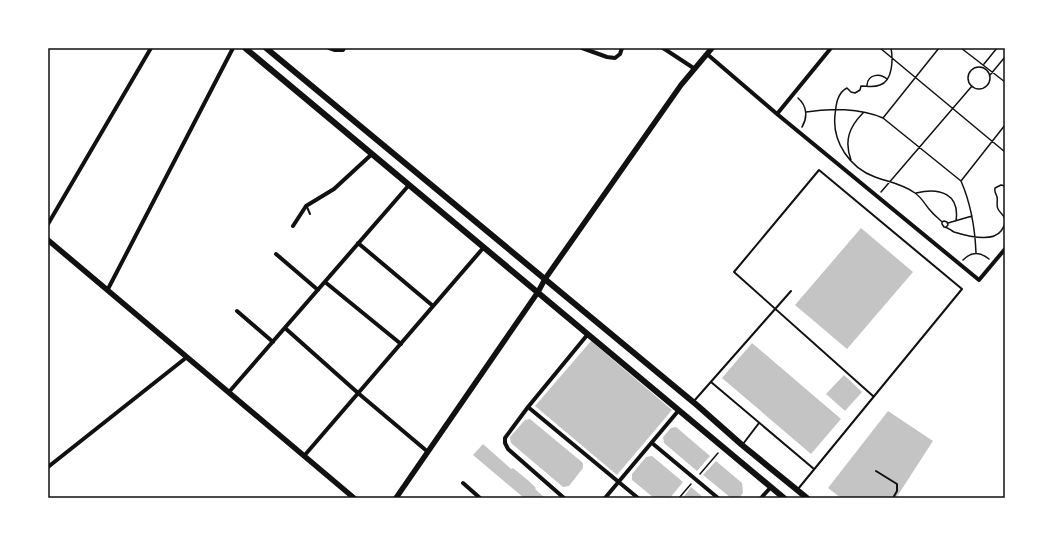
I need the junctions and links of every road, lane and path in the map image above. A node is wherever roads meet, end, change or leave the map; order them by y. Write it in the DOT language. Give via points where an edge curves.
graph roads {
  1 [pos="151,48"];
  2 [pos="233,48"];
  3 [pos="245,48"];
  4 [pos="266,48"];
  5 [pos="329,48"];
  6 [pos="344,48"];
  7 [pos="582,48"];
  8 [pos="622,48"];
  9 [pos="662,48"];
  10 [pos="712,48"];
  11 [pos="831,48"];
  12 [pos="880,48"];
  13 [pos="891,48"];
  14 [pos="939,48"];
  15 [pos="961,48"];
  16 [pos="997,48"];
  17 [pos="707,54"];
  18 [pos="892,58"];
  19 [pos="1005,58"];
  20 [pos="984,64"];
  21 [pos="982,67"];
  22 [pos="695,69"];
  23 [pos="993,72"];
  24 [pos="990,75"];
  25 [pos="916,78"];
  26 [pos="888,79"];
  27 [pos="1005,82"];
  28 [pos="867,86"];
  29 [pos="972,86"];
  30 [pos="794,94"];
  31 [pos="953,109"];
  32 [pos="836,110"];
  33 [pos="806,112"];
  34 [pos="864,112"];
  35 [pos="777,114"];
  36 [pos="883,118"];
  37 [pos="1005,125"];
  38 [pos="799,132"];
  39 [pos="992,142"];
  40 [pos="919,147"];
  41 [pos="1005,152"];
  42 [pos="372,154"];
  43 [pos="852,162"];
  44 [pos="419,175"];
  45 [pos="890,181"];
  46 [pos="961,181"];
  47 [pos="409,185"];
  48 [pos="1005,186"];
  49 [pos="916,193"];
  50 [pos="877,196"];
  51 [pos="306,206"];
  52 [pos="310,214"];
  53 [pos="972,216"];
  54 [pos="942,222"];
  55 [pos="956,222"];
  56 [pos="948,223"];
  57 [pos="48,224"];
  58 [pos="293,226"];
  59 [pos="946,227"];
  60 [pos="975,236"];
  61 [pos="48,240"];
  62 [pos="358,243"];
  63 [pos="484,247"];
  64 [pos="1005,249"];
  65 [pos="976,253"];
  66 [pos="276,254"];
  67 [pos="994,262"];
  68 [pos="959,264"];
  69 [pos="545,279"];
  70 [pos="325,282"];
  71 [pos="108,290"];
  72 [pos="318,290"];
  73 [pos="791,291"];
  74 [pos="538,292"];
  75 [pos="433,306"];
  76 [pos="776,309"];
  77 [pos="237,311"];
  78 [pos="285,328"];
  79 [pos="588,334"];
  80 [pos="273,342"];
  81 [pos="401,344"];
  82 [pos="187,357"];
  83 [pos="711,382"];
  84 [pos="229,392"];
  85 [pos="358,393"];
  86 [pos="873,396"];
  87 [pos="693,402"];
  88 [pos="528,407"];
  89 [pos="679,410"];
  90 [pos="759,423"];
  91 [pos="652,443"];
  92 [pos="742,445"];
  93 [pos="723,447"];
  94 [pos="428,452"];
  95 [pos="304,456"];
  96 [pos="734,456"];
  97 [pos="48,467"];
  98 [pos="814,469"];
  99 [pos="876,471"];
  100 [pos="695,479"];
  101 [pos="618,482"];
  102 [pos="463,483"];
  103 [pos="771,487"];
  104 [pos="797,490"];
  105 [pos="354,498"];
  106 [pos="396,498"];
  107 [pos="480,498"];
  108 [pos="564,498"];
  109 [pos="605,498"];
  110 [pos="638,498"];
  111 [pos="679,498"];
  112 [pos="718,498"];
  113 [pos="761,498"];
  114 [pos="784,498"];
  115 [pos="807,498"];
  116 [pos="892,498"];
  1 -- 57 [label="street"];
  2 -- 71 [label="street"];
  3 -- 42 [label="main road"];
  4 -- 44 [label="main road"];
  5 -- 6 [label="street"];
  7 -- 8 [label="street" via="615,58"];
  9 -- 22 [label="street"];
  10 -- 17 [label="street"];
  11 -- 30 [label="street"];
  12 -- 18 [label="path"];
  13 -- 18 [label="path"];
  14 -- 25 [label="path"];
  15 -- 20 [label="path"];
  16 -- 20 [label="path"];
  17 -- 22 [label="street"];
  17 -- 35 [label="street"];
  18 -- 25 [label="path"];
  18 -- 26 [label="path"];
  19 -- 23 [label="path"];
  20 -- 21 [label="path"];
  20 -- 23 [label="path"];
  21 -- 24 [label="path" via="988,70"];
  21 -- 29 [label="path" via="974,68 970,73 969,80"];
  22 -- 69 [label="street"];
  23 -- 24 [label="path"];
  23 -- 27 [label="path"];
  24 -- 29 [label="path" via="986,87 979,89"];
  25 -- 31 [label="path"];
  25 -- 36 [label="path"];
  26 -- 28 [label="path" via="880,85"];
  26 -- 28 [label="path" via="881,75 873,76 867,82"];
  28 -- 32 [label="path" via="861,86 855,93 845,89 838,97"];
  29 -- 31 [label="path"];
  30 -- 33 [label="path" via="804,105"];
  30 -- 35 [label="street"];
  31 -- 39 [label="path"];
  31 -- 40 [label="path"];
  32 -- 33 [label="path"];
  32 -- 34 [label="path"];
  32 -- 43 [label="path" via="835,124 840,145"];
  33 -- 38 [label="path" via="805,121"];
  34 -- 36 [label="path"];
  34 -- 43 [label="path" via="854,124 849,136 847,147"];
  35 -- 38 [label="street"];
  36 -- 40 [label="path"];
  37 -- 39 [label="path"];
  38 -- 50 [label="street"];
  39 -- 41 [label="path"];
  39 -- 46 [label="path"];
  40 -- 45 [label="path"];
  40 -- 46 [label="path"];
  42 -- 47 [label="main road"];
  42 -- 51 [label="street" via="334,189"];
  43 -- 45 [label="path" via="868,174"];
  44 -- 47 [label="main road"];
  44 -- 69 [label="main road"];
  45 -- 49 [label="path"];
  45 -- 50 [label="path"];
  46 -- 53 [label="path"];
  47 -- 62 [label="street"];
  47 -- 63 [label="main road"];
  48 -- 60 [label="path" via="998,186 994,191 997,207 1005,219 1005,224 996,236"];
  49 -- 54 [label="path"];
  49 -- 55 [label="path" via="934,190 949,196 956,208"];
  50 -- 68 [label="street"];
  51 -- 52 [label="lane"];
  51 -- 58 [label="street"];
  53 -- 55 [label="path"];
  53 -- 60 [label="path"];
  54 -- 56 [label="path"];
  54 -- 59 [label="path"];
  55 -- 56 [label="path"];
  56 -- 59 [label="path"];
  59 -- 60 [label="path"];
  60 -- 65 [label="path"];
  61 -- 71 [label="street"];
  62 -- 70 [label="street"];
  62 -- 75 [label="street"];
  63 -- 74 [label="main road"];
  63 -- 75 [label="street"];
  64 -- 67 [label="street"];
  65 -- 67 [label="path"];
  65 -- 68 [label="path" via="972,253"];
  66 -- 72 [label="street"];
  67 -- 68 [label="street" via="979,280"];
  69 -- 74 [label="street"];
  69 -- 87 [label="main road"];
  70 -- 72 [label="street"];
  70 -- 81 [label="street"];
  71 -- 82 [label="street"];
  72 -- 78 [label="street"];
  73 -- 76 [label="lane"];
  74 -- 79 [label="main road"];
  74 -- 94 [label="street"];
  75 -- 81 [label="street"];
  76 -- 83 [label="lane"];
  76 -- 86 [label="lane"];
  76 -- 86 [label="lane" via="734,272 820,170 962,289"];
  77 -- 80 [label="street"];
  78 -- 80 [label="street"];
  78 -- 85 [label="street"];
  79 -- 88 [label="street"];
  79 -- 89 [label="main road"];
  80 -- 84 [label="street"];
  81 -- 85 [label="street"];
  82 -- 84 [label="street"];
  82 -- 97 [label="street"];
  83 -- 87 [label="lane"];
  83 -- 90 [label="lane"];
  84 -- 95 [label="street"];
  85 -- 94 [label="street"];
  85 -- 95 [label="street"];
  86 -- 98 [label="lane"];
  87 -- 92 [label="main road"];
  88 -- 101 [label="street"];
  88 -- 108 [label="street" via="506,436 505,445"];
  89 -- 91 [label="street"];
  89 -- 93 [label="main road"];
  90 -- 92 [label="lane"];
  90 -- 98 [label="lane"];
  91 -- 100 [label="street"];
  91 -- 101 [label="street"];
  92 -- 96 [label="main road"];
  92 -- 104 [label="main road"];
  93 -- 96 [label="main road"];
  93 -- 100 [label="path"];
  94 -- 106 [label="street"];
  95 -- 105 [label="street"];
  96 -- 103 [label="main road"];
  98 -- 104 [label="lane"];
  99 -- 116 [label="lane" via="897,484 897,491"];
  100 -- 111 [label="path"];
  100 -- 112 [label="street"];
  101 -- 109 [label="street"];
  101 -- 110 [label="street"];
  102 -- 107 [label="street"];
  103 -- 113 [label="street"];
  103 -- 114 [label="main road"];
  104 -- 115 [label="main road"];
}
